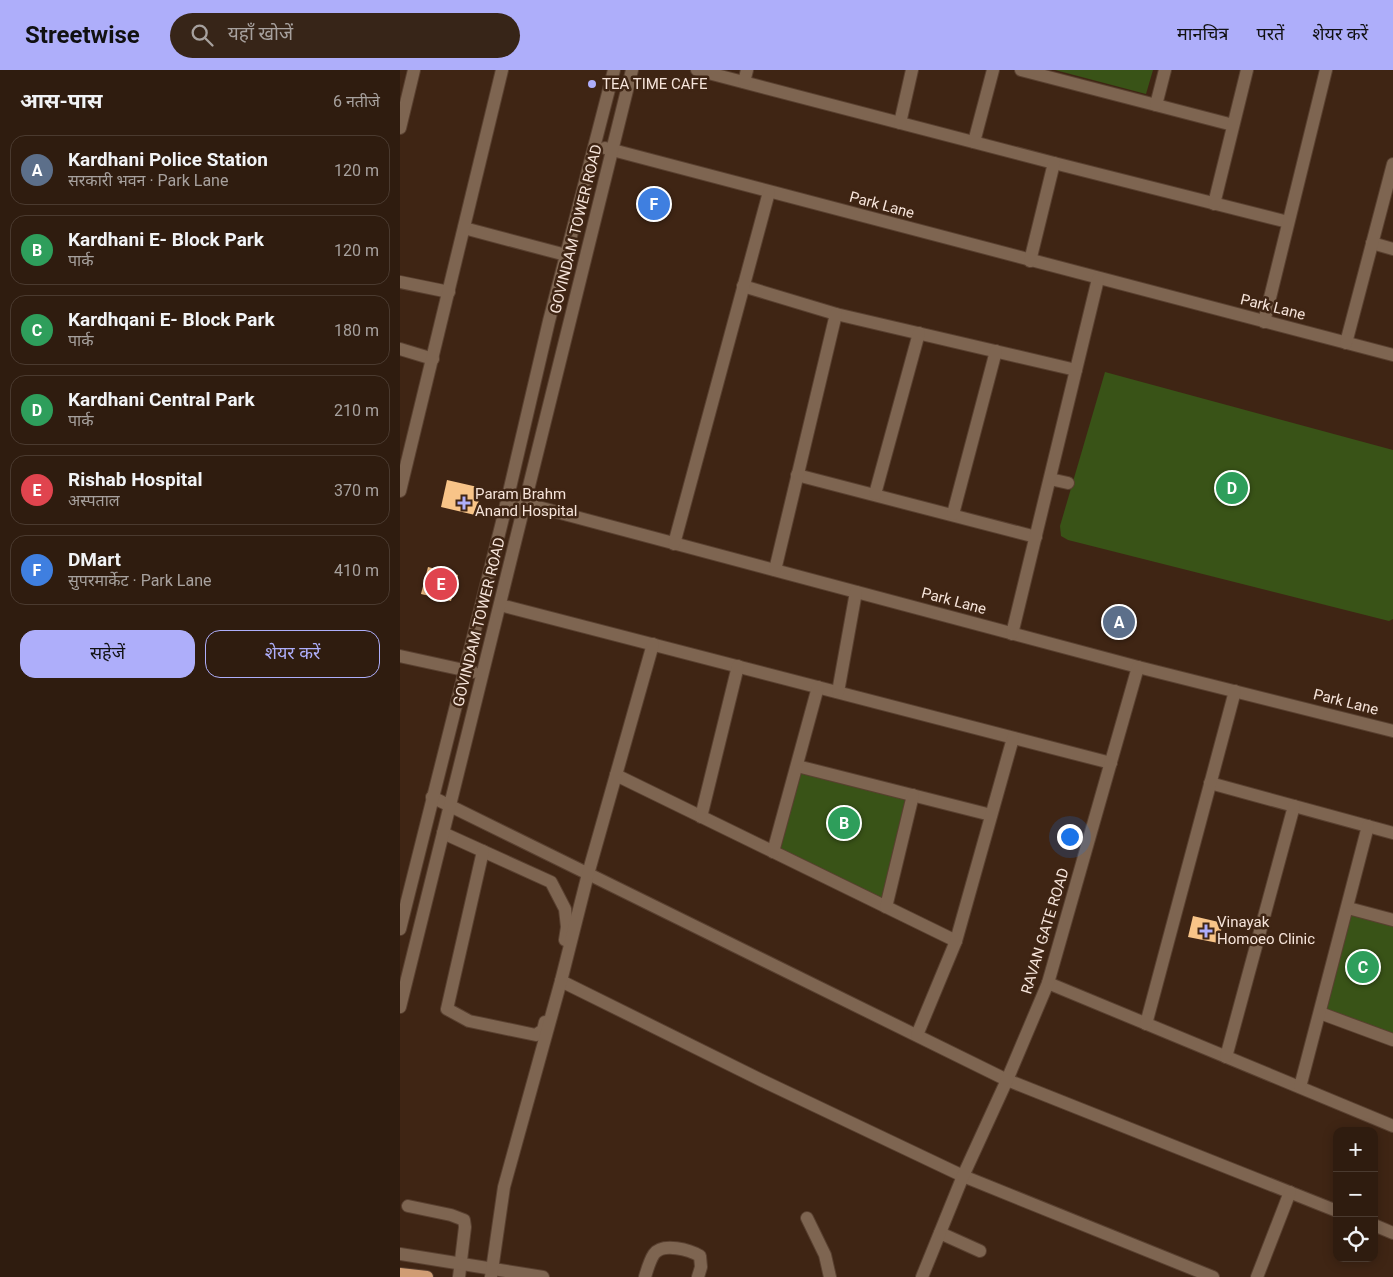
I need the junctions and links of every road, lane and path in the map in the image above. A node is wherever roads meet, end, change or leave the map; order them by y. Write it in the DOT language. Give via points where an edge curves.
graph roads {
  1 [pos="414,70"];
  2 [pos="502,70"];
  3 [pos="614,70"];
  4 [pos="632,70"];
  5 [pos="697,70"];
  6 [pos="912,70"];
  7 [pos="993,70"];
  8 [pos="1020,70"];
  9 [pos="1165,70"];
  10 [pos="1247,70"];
  11 [pos="1326,70"];
  12 [pos="745,76"];
  13 [pos="1156,105"];
  14 [pos="900,123"];
  15 [pos="1234,124"];
  16 [pos="400,128"];
  17 [pos="974,142"];
  18 [pos="594,146"];
  19 [pos="612,150"];
  20 [pos="1054,163"];
  21 [pos="1393,164"];
  22 [pos="768,192"];
  23 [pos="1214,204"];
  24 [pos="1288,222"];
  25 [pos="464,228"];
  26 [pos="1372,244"];
  27 [pos="1393,249"];
  28 [pos="566,255"];
  29 [pos="1030,261"];
  30 [pos="1098,279"];
  31 [pos="400,282"];
  32 [pos="743,286"];
  33 [pos="449,292"];
  34 [pos="836,314"];
  35 [pos="1264,322"];
  36 [pos="919,333"];
  37 [pos="1346,343"];
  38 [pos="400,349"];
  39 [pos="996,351"];
  40 [pos="1393,355"];
  41 [pos="433,359"];
  42 [pos="1076,370"];
  43 [pos="798,475"];
  44 [pos="1050,479"];
  45 [pos="1068,483"];
  46 [pos="400,491"];
  47 [pos="875,494"];
  48 [pos="508,498"];
  49 [pos="525,503"];
  50 [pos="953,514"];
  51 [pos="1036,537"];
  52 [pos="674,544"];
  53 [pos="774,570"];
  54 [pos="856,592"];
  55 [pos="500,606"];
  56 [pos="1012,634"];
  57 [pos="653,644"];
  58 [pos="400,656"];
  59 [pos="738,666"];
  60 [pos="1138,667"];
  61 [pos="466,670"];
  62 [pos="482,675"];
  63 [pos="818,687"];
  64 [pos="1235,691"];
  65 [pos="838,692"];
  66 [pos="1392,726"];
  67 [pos="1013,738"];
  68 [pos="1111,763"];
  69 [pos="797,766"];
  70 [pos="616,775"];
  71 [pos="1210,783"];
  72 [pos="913,795"];
  73 [pos="432,797"];
  74 [pos="1294,806"];
  75 [pos="450,807"];
  76 [pos="991,814"];
  77 [pos="701,817"];
  78 [pos="1368,826"];
  79 [pos="443,833"];
  80 [pos="1393,833"];
  81 [pos="483,851"];
  82 [pos="773,852"];
  83 [pos="588,874"];
  84 [pos="886,907"];
  85 [pos="1348,908"];
  86 [pos="1393,920"];
  87 [pos="400,929"];
  88 [pos="956,941"];
  89 [pos="561,980"];
  90 [pos="1048,983"];
  91 [pos="400,1008"];
  92 [pos="1320,1014"];
  93 [pos="1146,1024"];
  94 [pos="916,1035"];
  95 [pos="1393,1040"];
  96 [pos="1226,1057"];
  97 [pos="1007,1080"];
  98 [pos="1300,1087"];
  99 [pos="1393,1126"];
  100 [pos="963,1176"];
  101 [pos="1290,1192"];
  102 [pos="408,1206"];
  103 [pos="1333,1208"];
  104 [pos="807,1218"];
  105 [pos="1378,1227"];
  106 [pos="940,1233"];
  107 [pos="1393,1233"];
  108 [pos="980,1251"];
  109 [pos="400,1254"];
  110 [pos="461,1262"];
  111 [pos="491,1273"];
  112 [pos="400,1274"];
  113 [pos="427,1277"];
  114 [pos="459,1277"];
  115 [pos="543,1277"];
  116 [pos="645,1277"];
  117 [pos="698,1277"];
  118 [pos="830,1277"];
  119 [pos="922,1277"];
  120 [pos="1213,1277"];
  121 [pos="1257,1277"];
  1 -- 16 [label="street"];
  2 -- 25 [label="street"];
  3 -- 18 [label="street, GOVINDAM TOWER ROAD"];
  4 -- 19 [label="street, GOVINDAM TOWER ROAD"];
  5 -- 12 [label="street"];
  6 -- 14 [label="street"];
  7 -- 17 [label="street"];
  8 -- 13 [label="street"];
  9 -- 13 [label="street"];
  10 -- 15 [label="street"];
  11 -- 24 [label="street"];
  12 -- 14 [label="street"];
  13 -- 15 [label="street"];
  14 -- 17 [label="street"];
  15 -- 23 [label="street"];
  17 -- 20 [label="street"];
  18 -- 19 [label="street, Park Lane"];
  18 -- 28 [label="street, GOVINDAM TOWER ROAD"];
  19 -- 22 [label="street, Park Lane"];
  19 -- 49 [label="street, GOVINDAM TOWER ROAD"];
  20 -- 23 [label="street"];
  20 -- 29 [label="street"];
  21 -- 26 [label="street"];
  22 -- 29 [label="street, Park Lane"];
  22 -- 32 [label="street"];
  23 -- 24 [label="street"];
  24 -- 35 [label="street"];
  25 -- 28 [label="street"];
  25 -- 33 [label="street"];
  26 -- 27 [label="street"];
  26 -- 37 [label="street"];
  28 -- 48 [label="street, GOVINDAM TOWER ROAD"];
  29 -- 30 [label="street, Park Lane"];
  30 -- 35 [label="street, Park Lane"];
  30 -- 42 [label="street"];
  31 -- 33 [label="street"];
  32 -- 34 [label="street"];
  32 -- 52 [label="street"];
  33 -- 41 [label="street"];
  34 -- 36 [label="street"];
  34 -- 43 [label="street"];
  35 -- 37 [label="street, Park Lane"];
  36 -- 39 [label="street"];
  36 -- 47 [label="street"];
  37 -- 40 [label="street, Park Lane"];
  38 -- 41 [label="street"];
  39 -- 42 [label="street"];
  39 -- 50 [label="street"];
  41 -- 46 [label="street"];
  42 -- 44 [label="street"];
  43 -- 47 [label="street"];
  43 -- 53 [label="street"];
  44 -- 45 [label="street"];
  44 -- 51 [label="street"];
  47 -- 50 [label="street"];
  48 -- 49 [label="street, Park Lane"];
  48 -- 61 [label="street, GOVINDAM TOWER ROAD"];
  49 -- 52 [label="street, Park Lane"];
  49 -- 55 [label="street, GOVINDAM TOWER ROAD"];
  50 -- 51 [label="street"];
  51 -- 56 [label="street"];
  52 -- 53 [label="street, Park Lane"];
  53 -- 54 [label="street, Park Lane"];
  54 -- 56 [label="street, Park Lane"];
  54 -- 65 [label="street"];
  55 -- 57 [label="street"];
  55 -- 62 [label="street, GOVINDAM TOWER ROAD"];
  56 -- 60 [label="street, Park Lane"];
  57 -- 59 [label="street"];
  57 -- 70 [label="street"];
  58 -- 61 [label="street"];
  59 -- 63 [label="street"];
  59 -- 77 [label="street"];
  60 -- 64 [label="street, Park Lane"];
  60 -- 68 [label="street, RAVAN GATE ROAD"];
  61 -- 62 [label="street"];
  61 -- 73 [label="street, GOVINDAM TOWER ROAD"];
  62 -- 75 [label="street, GOVINDAM TOWER ROAD"];
  63 -- 65 [label="street"];
  63 -- 69 [label="street"];
  64 -- 66 [label="street, Park Lane"];
  64 -- 71 [label="street"];
  65 -- 67 [label="street"];
  67 -- 68 [label="street"];
  67 -- 76 [label="street"];
  68 -- 90 [label="street, RAVAN GATE ROAD"];
  69 -- 72 [label="street"];
  69 -- 82 [label="street"];
  70 -- 77 [label="street"];
  70 -- 83 [label="street"];
  71 -- 74 [label="street"];
  71 -- 93 [label="street"];
  72 -- 76 [label="street"];
  72 -- 84 [label="street"];
  73 -- 75 [label="street"];
  73 -- 87 [label="street, GOVINDAM TOWER ROAD"];
  74 -- 78 [label="street"];
  74 -- 96 [label="street"];
  75 -- 79 [label="street, GOVINDAM TOWER ROAD"];
  75 -- 83 [label="street"];
  76 -- 88 [label="street"];
  77 -- 82 [label="street"];
  78 -- 80 [label="street"];
  78 -- 85 [label="street"];
  79 -- 81 [label="street"];
  79 -- 91 [label="street, GOVINDAM TOWER ROAD"];
  81 -- 81 [label="street" via="551,882 565,909 565,944 543,1030 536,1035 469,1021 447,1009"];
  82 -- 84 [label="street"];
  83 -- 89 [label="street"];
  83 -- 94 [label="street"];
  84 -- 88 [label="street"];
  85 -- 86 [label="street"];
  85 -- 92 [label="street"];
  88 -- 94 [label="street"];
  89 -- 100 [label="street"];
  89 -- 111 [label="street" via="504,1187"];
  90 -- 93 [label="street"];
  90 -- 97 [label="street, RAVAN GATE ROAD"];
  92 -- 95 [label="street"];
  92 -- 98 [label="street"];
  93 -- 96 [label="street"];
  94 -- 97 [label="street"];
  96 -- 98 [label="street"];
  97 -- 100 [label="street, RAVAN GATE ROAD"];
  97 -- 101 [label="street"];
  98 -- 99 [label="street"];
  100 -- 106 [label="street, RAVAN GATE ROAD"];
  100 -- 120 [label="street"];
  101 -- 103 [label="street"];
  101 -- 121 [label="street"];
  102 -- 110 [label="street" via="464,1220"];
  104 -- 118 [label="street" via="825,1256"];
  105 -- 107 [label="street"];
  106 -- 108 [label="street"];
  106 -- 119 [label="street, RAVAN GATE ROAD"];
  109 -- 110 [label="street"];
  110 -- 111 [label="street"];
  110 -- 114 [label="street"];
  111 -- 115 [label="street"];
  112 -- 113 [label="main road"];
  116 -- 117 [label="street" via="654,1254 667,1248 700,1256"];
}
